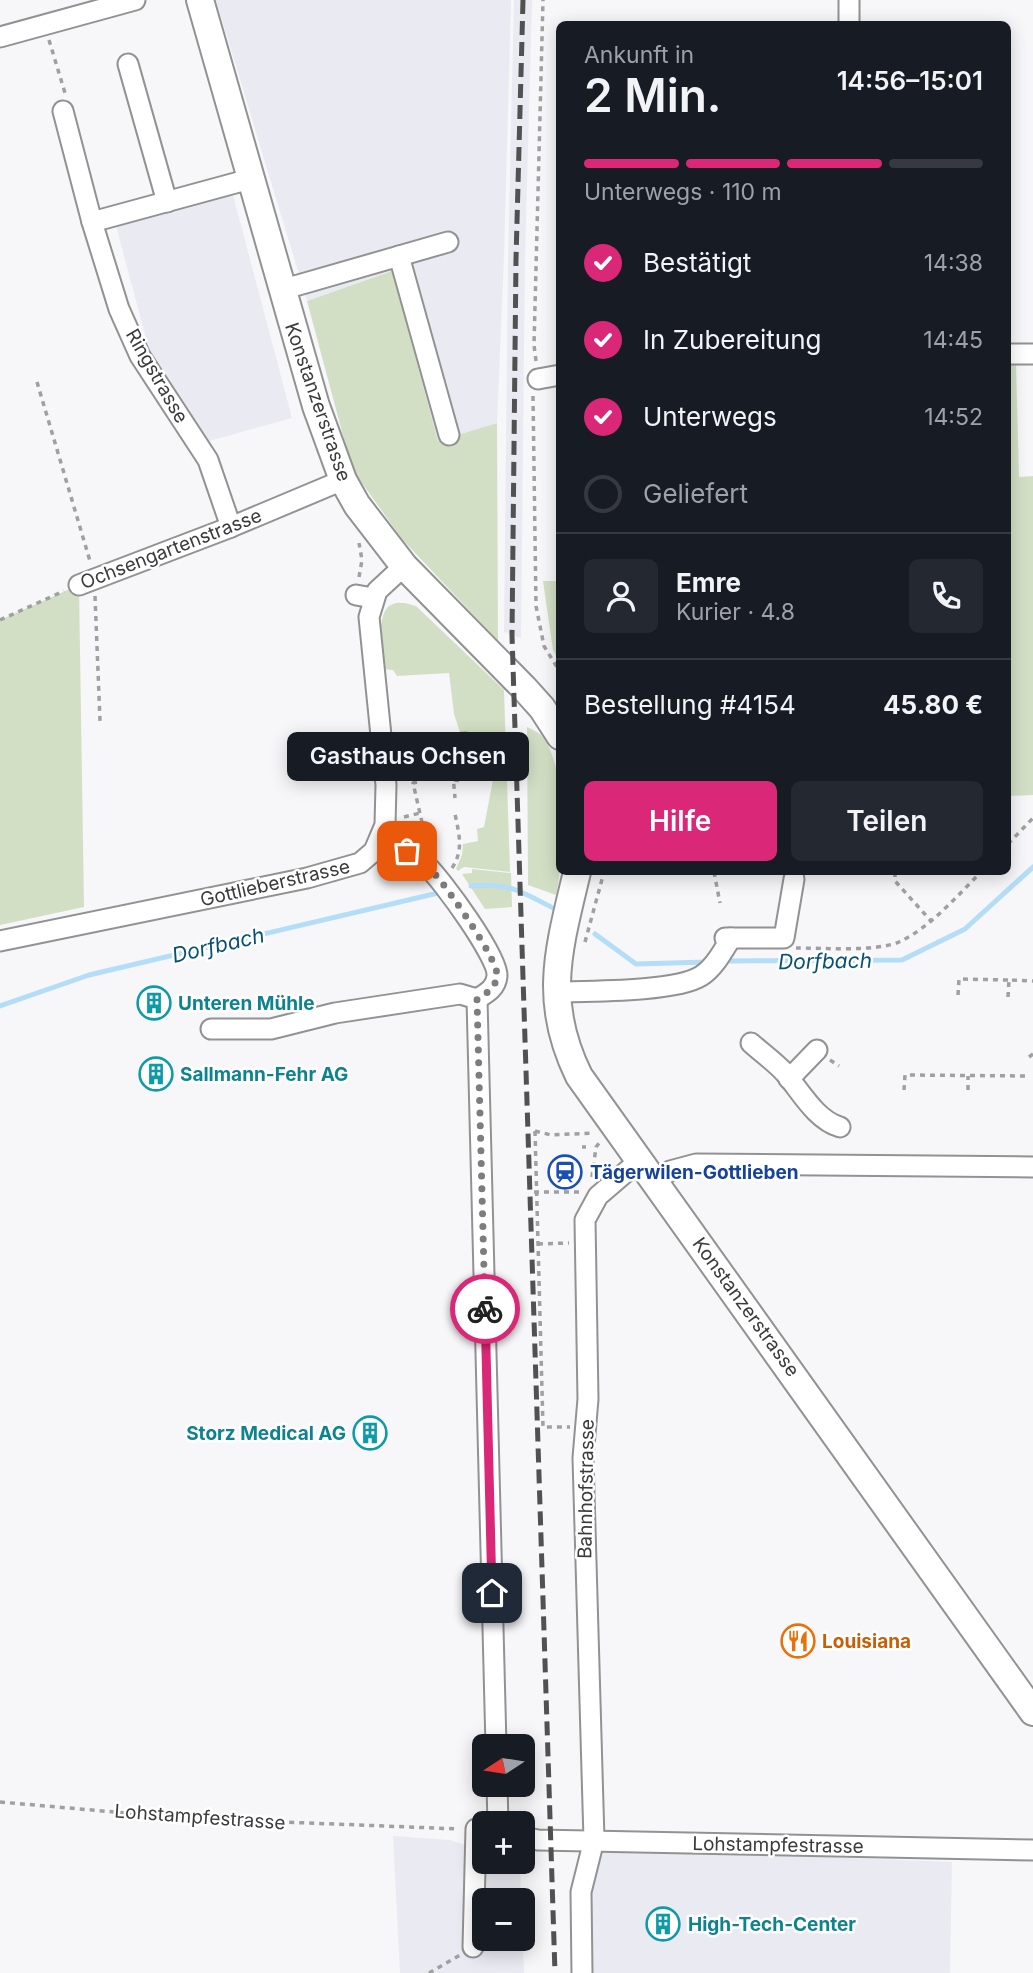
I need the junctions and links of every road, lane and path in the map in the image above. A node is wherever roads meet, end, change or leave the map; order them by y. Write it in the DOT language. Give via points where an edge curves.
graph roads {
  1 [pos="135,0"];
  2 [pos="200,0"];
  3 [pos="543,0"];
  4 [pos="849,0"];
  5 [pos="849,21"];
  6 [pos="44,25"];
  7 [pos="0,37"];
  8 [pos="128,64"];
  9 [pos="63,111"];
  10 [pos="250,179"];
  11 [pos="167,202"];
  12 [pos="92,222"];
  13 [pos="448,242"];
  14 [pos="399,256"];
  15 [pos="281,290"];
  16 [pos="1011,354"];
  17 [pos="1033,354"];
  18 [pos="556,376"];
  19 [pos="538,379"];
  20 [pos="37,382"];
  21 [pos="449,435"];
  22 [pos="343,480"];
  23 [pos="231,527"];
  24 [pos="404,566"];
  25 [pos="87,582"];
  26 [pos="0,620"];
  27 [pos="556,666"];
  28 [pos="100,721"];
  29 [pos="556,730"];
  30 [pos="466,743"];
  31 [pos="383,753"];
  32 [pos="452,764"];
  33 [pos="454,780"];
  34 [pos="463,781"];
  35 [pos="417,782"];
  36 [pos="455,798"];
  37 [pos="420,813"];
  38 [pos="455,814"];
  39 [pos="1033,818"];
  40 [pos="400,822"];
  41 [pos="381,837"];
  42 [pos="1011,841"];
  43 [pos="428,853"];
  44 [pos="450,870"];
  45 [pos="576,875"];
  46 [pos="603,875"];
  47 [pos="715,875"];
  48 [pos="895,875"];
  49 [pos="978,875"];
  50 [pos="794,879"];
  51 [pos="720,903"];
  52 [pos="931,920"];
  53 [pos="574,936"];
  54 [pos="784,938"];
  55 [pos="0,941"];
  56 [pos="1009,980"];
  57 [pos="1033,981"];
  58 [pos="556,992"];
  59 [pos="958,995"];
  60 [pos="1008,997"];
  61 [pos="477,999"];
  62 [pos="211,1028"];
  63 [pos="751,1043"];
  64 [pos="817,1050"];
  65 [pos="968,1076"];
  66 [pos="1029,1076"];
  67 [pos="789,1079"];
  68 [pos="904,1090"];
  69 [pos="968,1090"];
  70 [pos="840,1127"];
  71 [pos="596,1133"];
  72 [pos="600,1142"];
  73 [pos="1033,1167"];
  74 [pos="647,1170"];
  75 [pos="590,1183"];
  76 [pos="585,1189"];
  77 [pos="535,1192"];
  78 [pos="586,1426"];
  79 [pos="1033,1712"];
  80 [pos="496,1734"];
  81 [pos="0,1802"];
  82 [pos="472,1830"];
  83 [pos="535,1838"];
  84 [pos="594,1840"];
  85 [pos="1033,1850"];
  86 [pos="472,1948"];
  87 [pos="429,1973"];
  88 [pos="582,1973"];
  1 -- 6 [label="street"];
  2 -- 10 [label="main road, Konstanzerstrasse"];
  3 -- 19 [label="path" via="534,345"];
  4 -- 5 [label="street"];
  6 -- 7 [label="street"];
  6 -- 9 [label="path" via="66,96"];
  8 -- 11 [label="street"];
  9 -- 12 [label="street, Ringstrasse"];
  10 -- 11 [label="street"];
  10 -- 15 [label="main road, Konstanzerstrasse"];
  11 -- 12 [label="street"];
  12 -- 23 [label="street, Ringstrasse" via="119,309 140,356 208,460"];
  13 -- 14 [label="street"];
  14 -- 15 [label="street"];
  14 -- 21 [label="street"];
  15 -- 22 [label="main road, Konstanzerstrasse"];
  16 -- 17 [label="street"];
  18 -- 19 [label="street"];
  19 -- 27 [label="path" via="533,399 536,606 544,646"];
  20 -- 25 [label="path"];
  22 -- 23 [label="street, Ochsengartenstrasse"];
  22 -- 24 [label="main road, Konstanzerstrasse"];
  23 -- 25 [label="street, Ochsengartenstrasse"];
  24 -- 29 [label="main road, Konstanzerstrasse" via="524,688"];
  24 -- 31 [label="street" via="365,597 370,608"];
  25 -- 26 [label="path, Ochsengartenstrasse"];
  25 -- 28 [label="path"];
  30 -- 31 [label="street"];
  31 -- 41 [label="street" via="387,815"];
  32 -- 33 [label="path"];
  33 -- 34 [label="path"];
  33 -- 36 [label="path"];
  35 -- 37 [label="path" via="413,783"];
  37 -- 40 [label="path"];
  37 -- 43 [label="path"];
  38 -- 44 [label="path" via="461,844"];
  39 -- 42 [label="path"];
  41 -- 55 [label="street, Gottlieberstrasse" via="374,851 344,869"];
  41 -- 61 [label="street" via="426,864 492,956 498,973 493,988"];
  45 -- 53 [label="main road, Konstanzerstrasse" via="570,901"];
  46 -- 53 [label="path" via="593,916"];
  47 -- 51 [label="path"];
  48 -- 52 [label="path" via="895,881"];
  49 -- 52 [label="path"];
  50 -- 54 [label="street"];
  52 -- 54 [label="path" via="897,943 860,948 791,948"];
  53 -- 58 [label="main road, Konstanzerstrasse" via="557,967"];
  54 -- 58 [label="street" via="722,949 704,975 692,981"];
  56 -- 57 [label="path"];
  56 -- 59 [label="path" via="959,979"];
  56 -- 60 [label="path"];
  58 -- 74 [label="main road, Konstanzerstrasse" via="564,1037 579,1076"];
  61 -- 62 [label="street" via="460,994 335,1013 271,1029"];
  61 -- 80 [label="street"];
  63 -- 67 [label="street"];
  64 -- 67 [label="street"];
  65 -- 66 [label="path"];
  65 -- 68 [label="path" via="905,1075"];
  65 -- 69 [label="path"];
  67 -- 70 [label="street" via="818,1113"];
  71 -- 77 [label="path" via="533,1131"];
  72 -- 75 [label="path"];
  73 -- 74 [label="street, Bahnhofstrasse" via="696,1164 670,1171"];
  74 -- 78 [label="street, Bahnhofstrasse" via="598,1196 585,1220"];
  74 -- 79 [label="main road, Konstanzerstrasse"];
  76 -- 77 [label="path" via="577,1193"];
  77 -- 78 [label="path" via="543,1427"];
  78 -- 84 [label="street, Bahnhofstrasse" via="583,1458"];
  81 -- 82 [label="path, Lohstampfestrasse" via="183,1818"];
  83 -- 84 [label="street, Lohstampfestrasse"];
  84 -- 85 [label="street, Lohstampfestrasse"];
  84 -- 88 [label="street, Bahnhofstrasse" via="581,1892"];
  86 -- 87 [label="path"];
}
